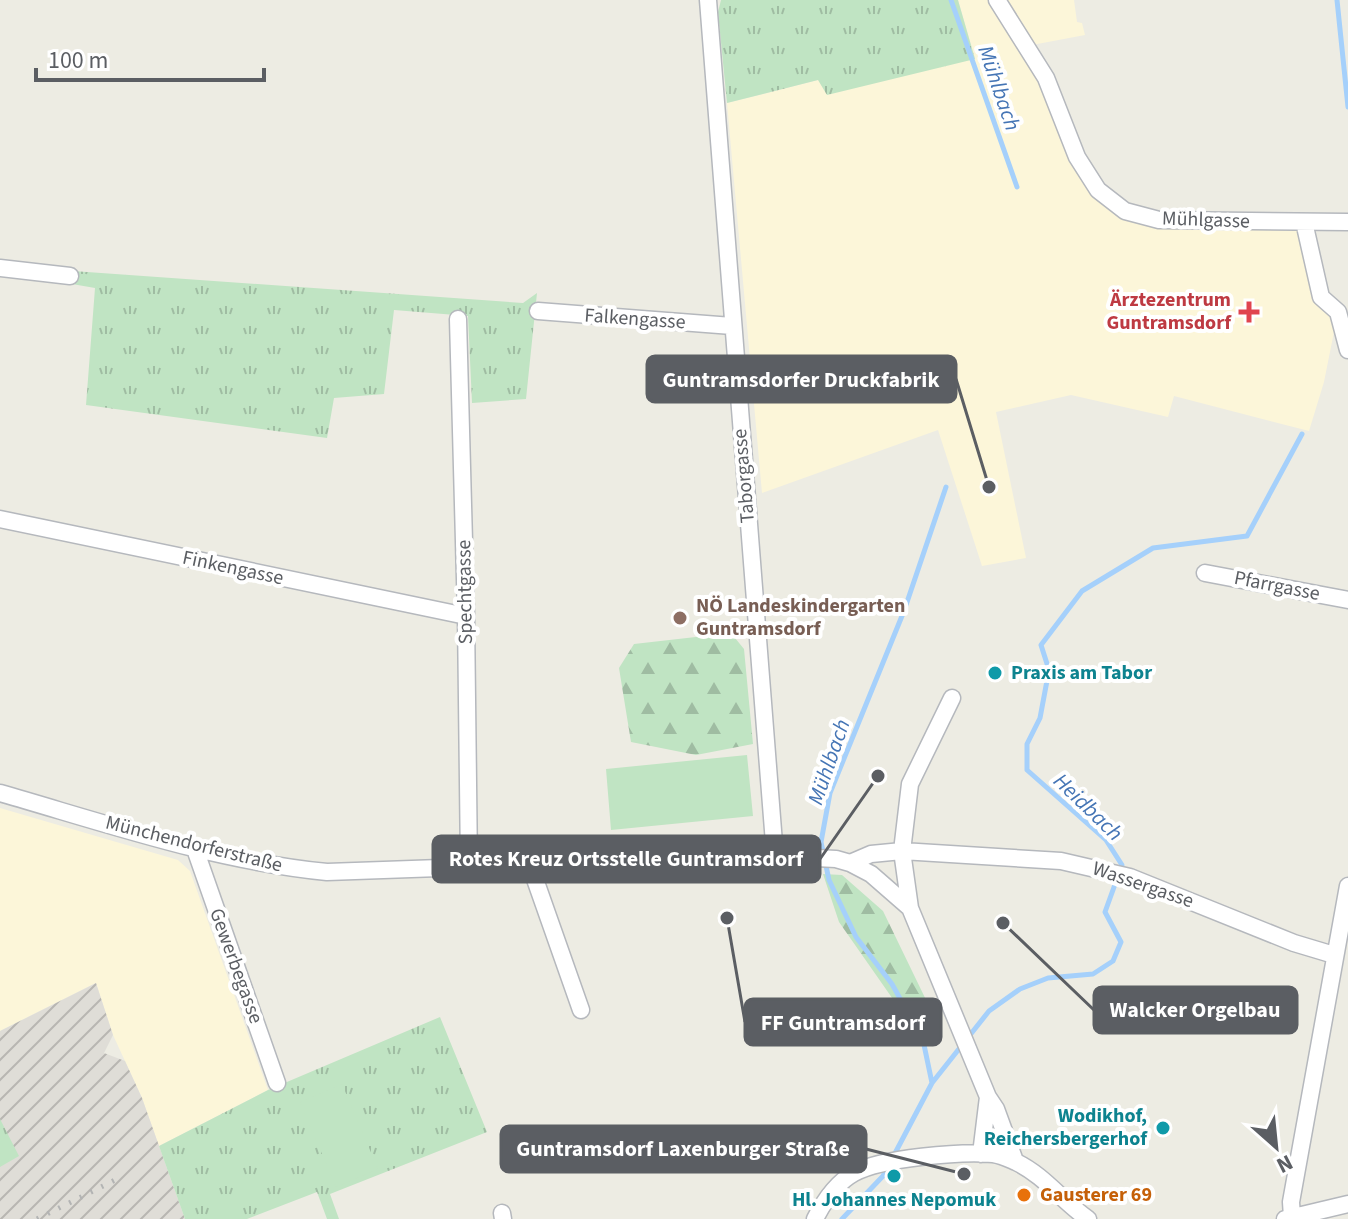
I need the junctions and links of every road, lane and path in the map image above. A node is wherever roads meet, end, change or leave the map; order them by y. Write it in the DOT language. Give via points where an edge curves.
graph roads {
  1 [pos="708,0"];
  2 [pos="997,0"];
  3 [pos="1348,222"];
  4 [pos="1306,228"];
  5 [pos="0,268"];
  6 [pos="70,276"];
  7 [pos="538,311"];
  8 [pos="458,319"];
  9 [pos="732,326"];
  10 [pos="1348,350"];
  11 [pos="0,519"];
  12 [pos="1205,573"];
  13 [pos="1348,600"];
  14 [pos="466,616"];
  15 [pos="952,698"];
  16 [pos="0,793"];
  17 [pos="195,849"];
  18 [pos="902,851"];
  19 [pos="775,856"];
  20 [pos="843,861"];
  21 [pos="530,865"];
  22 [pos="469,866"];
  23 [pos="1348,886"];
  24 [pos="910,908"];
  25 [pos="1334,955"];
  26 [pos="581,1010"];
  27 [pos="277,1083"];
  28 [pos="988,1097"];
  29 [pos="981,1154"];
  30 [pos="1015,1161"];
  31 [pos="1348,1204"];
  32 [pos="1082,1217"];
  33 [pos="1288,1218"];
  34 [pos="815,1219"];
  1 -- 9 [label="street, Taborgasse"];
  2 -- 4 [label="street, Mühlgasse" via="1046,78 1077,157 1098,190 1125,211 1159,220"];
  3 -- 4 [label="street, Mühlgasse"];
  4 -- 10 [label="street" via="1321,297 1338,312"];
  5 -- 6 [label="street"];
  7 -- 9 [label="street, Falkengasse"];
  8 -- 14 [label="street, Spechtgasse"];
  9 -- 19 [label="street, Taborgasse"];
  11 -- 14 [label="street, Finkengasse"];
  12 -- 13 [label="street, Pfarrgasse"];
  14 -- 22 [label="street, Spechtgasse"];
  15 -- 18 [label="street" via="910,784"];
  16 -- 17 [label="street, Münchendorferstraße"];
  17 -- 22 [label="street, Münchendorferstraße" via="272,867 327,872"];
  17 -- 27 [label="street, Gewerbegasse"];
  18 -- 20 [label="street, Wassergasse"];
  18 -- 24 [label="street"];
  18 -- 25 [label="street, Wassergasse" via="1061,861 1104,869"];
  19 -- 20 [label="street, Münchendorferstraße"];
  19 -- 21 [label="street, Münchendorferstraße"];
  20 -- 24 [label="street" via="871,874"];
  21 -- 22 [label="street, Münchendorferstraße"];
  21 -- 26 [label="street"];
  23 -- 25 [label="street"];
  24 -- 28 [label="street"];
  25 -- 33 [label="street"];
  28 -- 29 [label="street"];
  28 -- 30 [label="street"];
  29 -- 30 [label="street"];
  29 -- 34 [label="street" via="874,1165 834,1188"];
  30 -- 32 [label="street" via="1049,1183"];
  31 -- 33 [label="street"];
}
